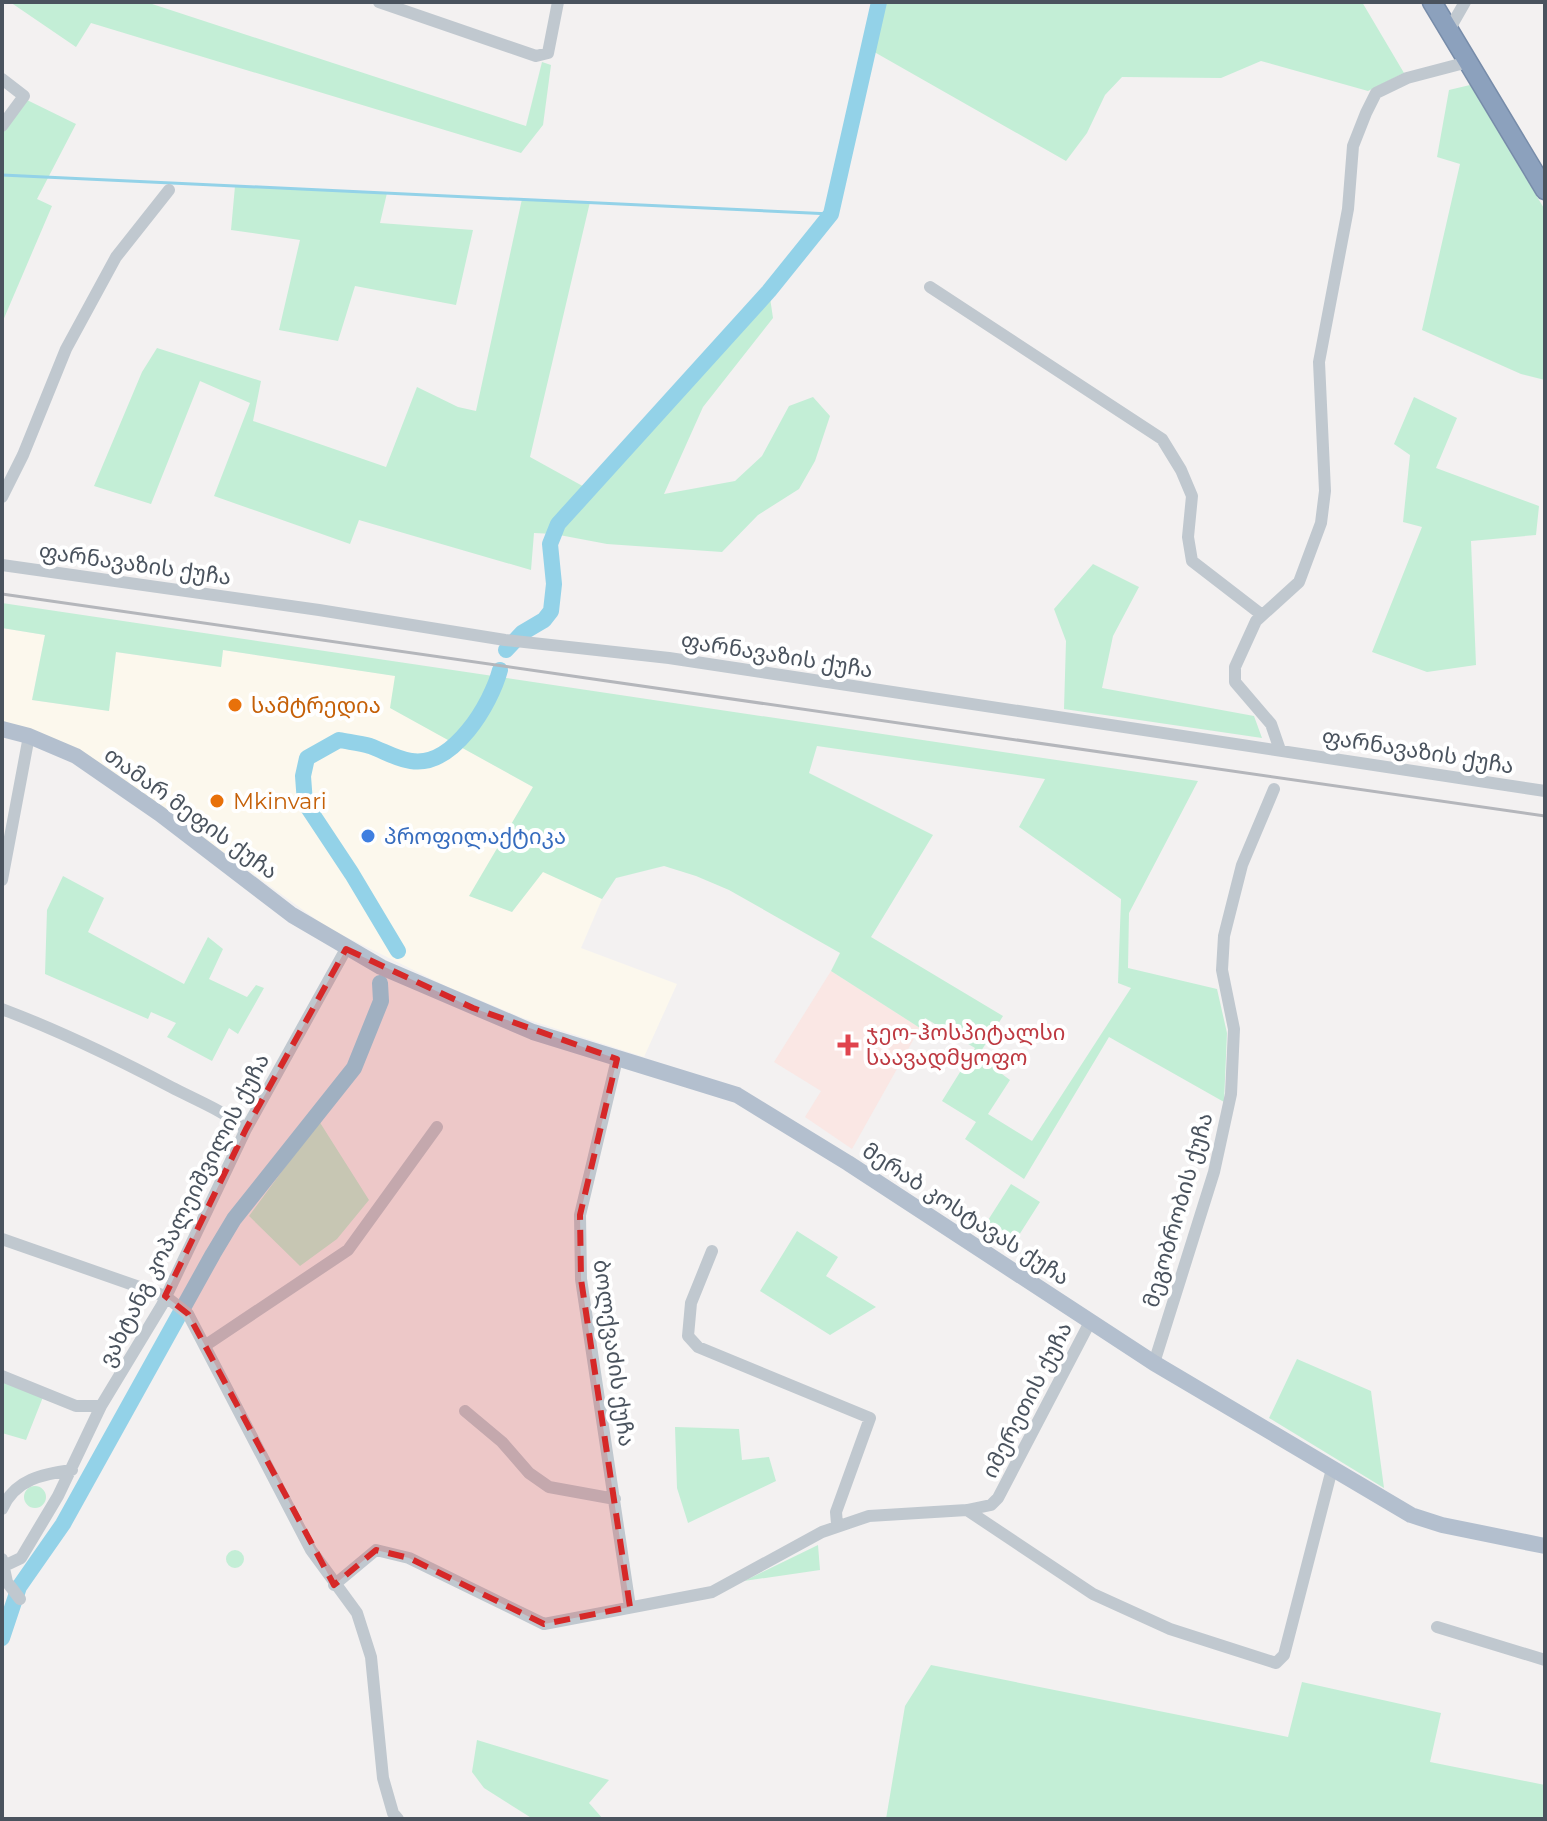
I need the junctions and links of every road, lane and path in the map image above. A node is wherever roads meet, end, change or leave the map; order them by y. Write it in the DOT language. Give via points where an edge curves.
graph roads {
  1 [pos="379,2"];
  2 [pos="558,2"];
  3 [pos="1432,2"];
  4 [pos="1465,2"];
  5 [pos="1449,30"];
  6 [pos="1468,62"];
  7 [pos="2,79"];
  8 [pos="2,126"];
  9 [pos="169,190"];
  10 [pos="1545,190"];
  11 [pos="930,287"];
  12 [pos="2,497"];
  13 [pos="2,565"];
  14 [pos="1262,615"];
  15 [pos="2,729"];
  16 [pos="29,736"];
  17 [pos="1280,750"];
  18 [pos="1274,789"];
  19 [pos="1545,791"];
  20 [pos="2,880"];
  21 [pos="346,949"];
  22 [pos="2,1009"];
  23 [pos="617,1059"];
  24 [pos="437,1127"];
  25 [pos="246,1129"];
  26 [pos="2,1239"];
  27 [pos="712,1251"];
  28 [pos="165,1296"];
  29 [pos="1090,1322"];
  30 [pos="206,1345"];
  31 [pos="1154,1363"];
  32 [pos="2,1376"];
  33 [pos="101,1406"];
  34 [pos="465,1411"];
  35 [pos="1332,1469"];
  36 [pos="72,1470"];
  37 [pos="615,1499"];
  38 [pos="2,1509"];
  39 [pos="967,1510"];
  40 [pos="837,1524"];
  41 [pos="1545,1546"];
  42 [pos="2,1564"];
  43 [pos="334,1585"];
  44 [pos="16,1595"];
  45 [pos="630,1607"];
  46 [pos="1437,1627"];
  47 [pos="1545,1660"];
  48 [pos="398,1819"];
  1 -- 2 [label="street" via="536,56 548,53"];
  3 -- 5 [label="highway"];
  4 -- 5 [label="street"];
  5 -- 6 [label="highway"];
  6 -- 10 [label="highway"];
  6 -- 14 [label="street" via="1407,78 1376,93 1353,146 1348,209 1319,362 1325,491 1321,523 1299,582"];
  7 -- 8 [label="street" via="24,96"];
  9 -- 12 [label="street" via="116,257 66,349"];
  11 -- 14 [label="street" via="1162,439 1192,496 1192,561"];
  13 -- 17 [label="street, ფარნავაზის ქუჩა"];
  14 -- 17 [label="street" via="1243,647 1235,682 1271,724"];
  15 -- 16 [label="main road, თამარ მეფის ქუჩა"];
  16 -- 20 [label="street"];
  16 -- 21 [label="main road, თამარ მეფის ქუჩა" via="76,756"];
  17 -- 19 [label="street, ფარნავაზის ქუჩა"];
  18 -- 31 [label="street, მეგობრობის ქუჩა" via="1242,865 1224,936 1222,970 1234,1029 1228,1107 1214,1172"];
  21 -- 23 [label="main road, მერაბ კოსტავას ქუჩა" via="473,1008"];
  21 -- 25 [label="street, ვახტანგ კოპალეიშვილის ქუჩა"];
  22 -- 25 [label="street" via="149,1075"];
  23 -- 29 [label="main road, მერაბ კოსტავას ქუჩა" via="737,1095"];
  23 -- 37 [label="street, ბოლქვაძის ქუჩა" via="580,1215 581,1279"];
  24 -- 30 [label="street" via="348,1250"];
  25 -- 28 [label="street, ვახტანგ კოპალეიშვილის ქუჩა"];
  26 -- 28 [label="street"];
  27 -- 40 [label="street" via="691,1303 688,1336 698,1347 870,1418 836,1512"];
  28 -- 30 [label="street" via="184,1310"];
  28 -- 33 [label="street, ვახტანგ კოპალეიშვილის ქუჩა"];
  29 -- 31 [label="main road, მერაბ კოსტავას ქუჩა"];
  29 -- 39 [label="street, იმერეთის ქუჩა" via="998,1498 991,1505"];
  30 -- 43 [label="street"];
  31 -- 35 [label="main road, მერაბ კოსტავას ქუჩა"];
  32 -- 33 [label="street" via="76,1406"];
  33 -- 36 [label="street, ვახტანგ კოპალეიშვილის ქუჩა"];
  34 -- 37 [label="street" via="549,1487"];
  35 -- 39 [label="street" via="1284,1655 1276,1663 1170,1629 1093,1594"];
  35 -- 41 [label="main road, მერაბ კოსტავას ქუჩა" via="1411,1515"];
  36 -- 38 [label="street" via="24,1482"];
  36 -- 42 [label="street, ვახტანგ კოპალეიშვილის ქუჩა" via="21,1558"];
  37 -- 45 [label="street, ბოლქვაძის ქუჩა"];
  39 -- 40 [label="street, იმერეთის ქუჩა" via="869,1516"];
  40 -- 45 [label="street, იმერეთის ქუჩა" via="712,1592"];
  42 -- 44 [label="street"];
  43 -- 45 [label="street, იმერეთის ქუჩა" via="376,1550 409,1558 544,1624"];
  43 -- 48 [label="street" via="357,1613 371,1657 383,1778"];
  46 -- 47 [label="street"];
}
